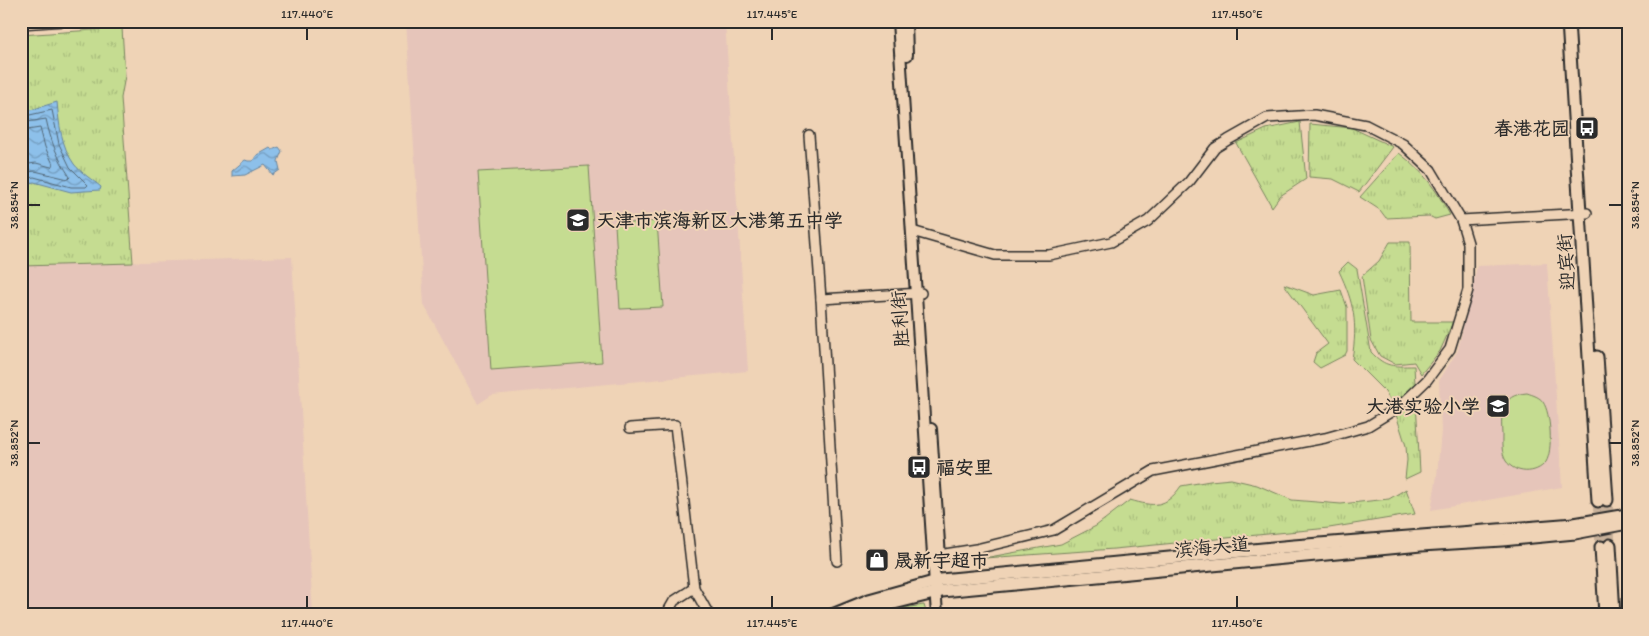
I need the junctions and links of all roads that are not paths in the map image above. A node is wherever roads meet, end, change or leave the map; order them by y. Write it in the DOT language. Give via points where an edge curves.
graph roads {
  1 [pos="64,21"];
  2 [pos="898,21"];
  3 [pos="906,21"];
  4 [pos="1568,21"];
  5 [pos="1575,21"];
  6 [pos="21,24"];
  7 [pos="809,135"];
  8 [pos="1584,214"];
  9 [pos="1461,220"];
  10 [pos="915,231"];
  11 [pos="918,294"];
  12 [pos="821,299"];
  13 [pos="630,428"];
  14 [pos="1602,501"];
  15 [pos="1628,517"];
  16 [pos="1575,529"];
  17 [pos="940,555"];
  18 [pos="837,561"];
  19 [pos="938,586"];
  20 [pos="694,588"];
  21 [pos="705,614"];
  22 [pos="666,615"];
  23 [pos="832,615"];
  24 [pos="855,615"];
  25 [pos="937,615"];
  26 [pos="943,615"];
  27 [pos="1606,615"];
  28 [pos="1614,615"];
  1 -- 6 [label="street"];
  2 -- 10 [label="street, 胜利街"];
  3 -- 10 [label="street, 胜利街"];
  4 -- 8 [label="main road, 迎宾街"];
  5 -- 8 [label="main road, 迎宾街"];
  7 -- 12 [label="street"];
  8 -- 9 [label="street"];
  8 -- 14 [label="main road, 迎宾街"];
  9 -- 10 [label="street" via="1431,170 1403,144 1366,125 1314,115 1267,118 1215,148 1189,182 1148,221 1111,242 1049,255 995,255"];
  9 -- 17 [label="street" via="1468,243 1468,290 1450,349 1427,380 1399,407 1368,426 1325,438 1153,471 1054,530"];
  10 -- 11 [label="street, 胜利街"];
  11 -- 12 [label="street"];
  11 -- 17 [label="street, 胜利街"];
  11 -- 19 [label="street, 胜利街"];
  12 -- 18 [label="street"];
  13 -- 20 [label="street" via="676,425"];
  15 -- 16 [label="main road, bridge"];
  16 -- 19 [label="main road, 滨海大道" via="1502,540"];
  16 -- 19 [label="main road, 滨海大道" via="1284,547"];
  17 -- 19 [label="street, 胜利街"];
  19 -- 23 [label="main road, 滨海大道" via="869,600"];
  19 -- 24 [label="main road, 滨海大道"];
  19 -- 25 [label="street, 胜利街"];
  19 -- 26 [label="street, 胜利街"];
  20 -- 21 [label="street"];
  20 -- 22 [label="street" via="674,601"];
  27 -- 28 [label="main road" via="1606,546"];
}
